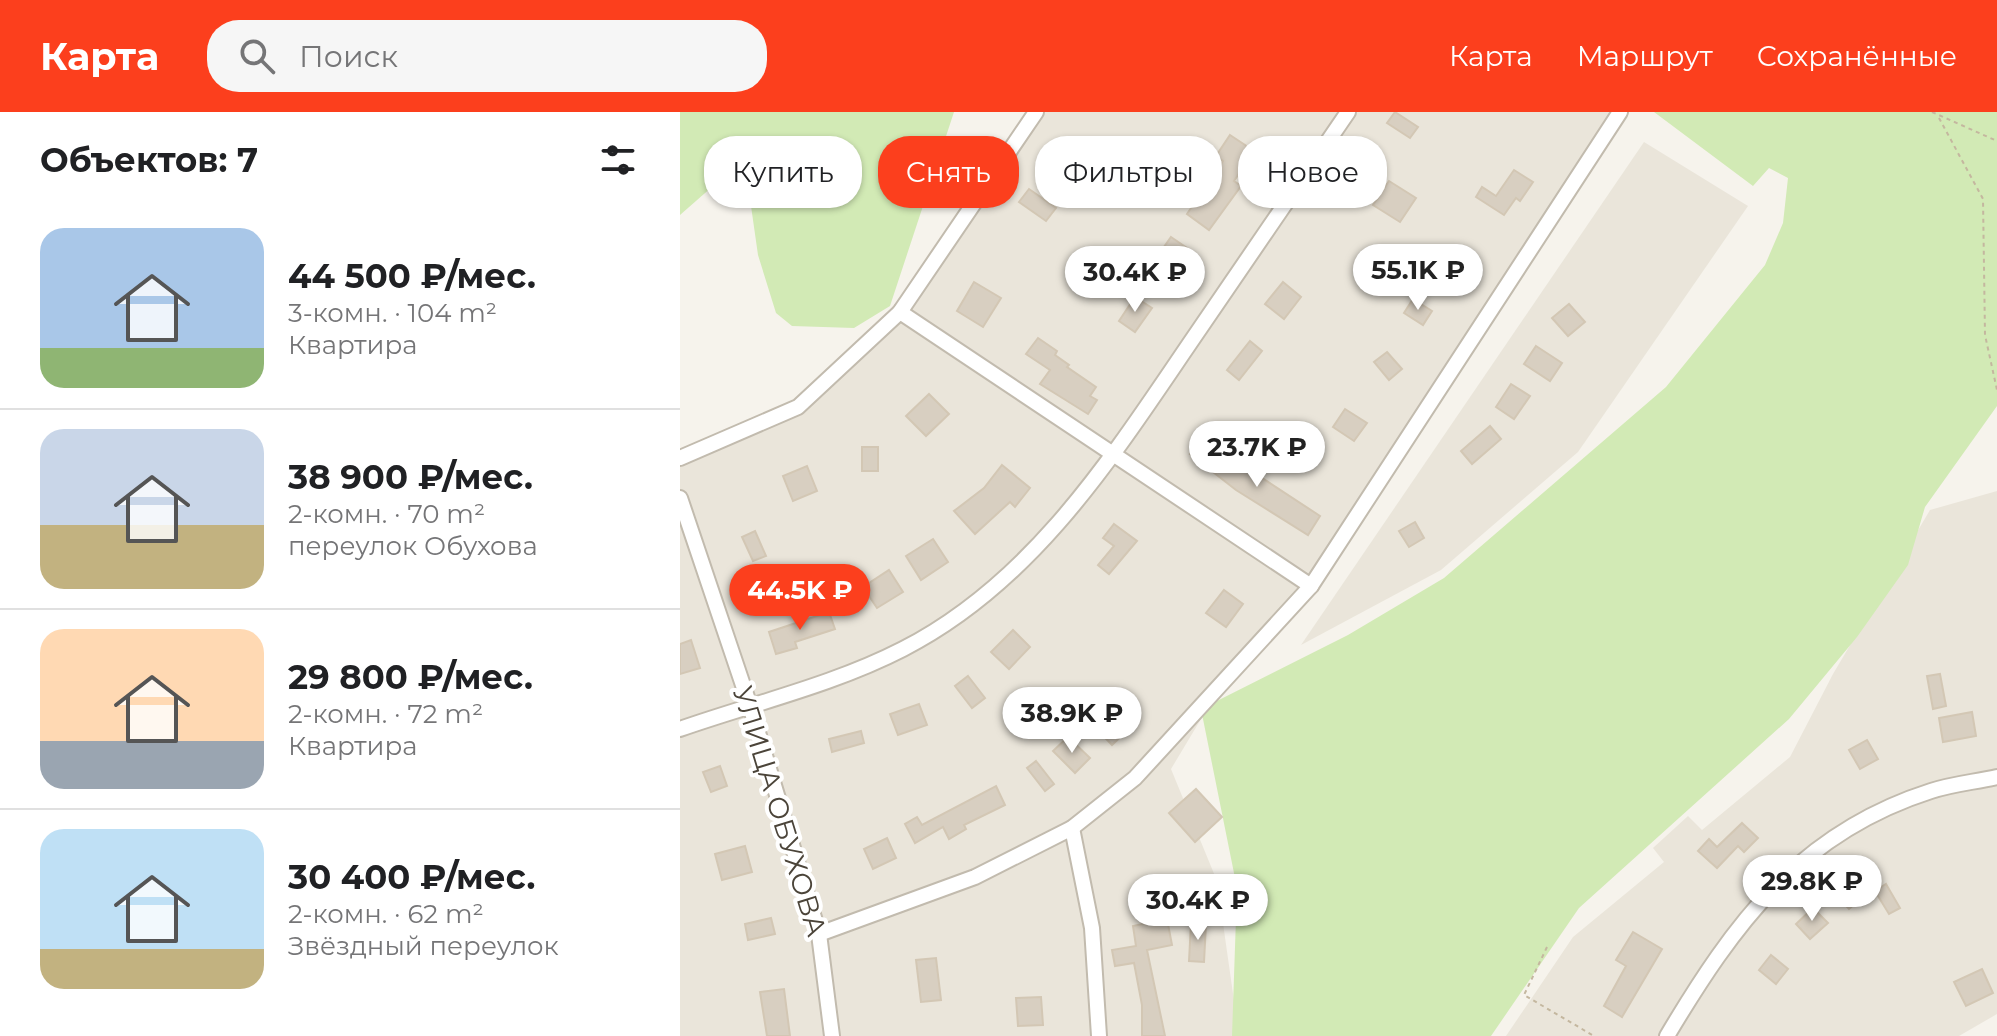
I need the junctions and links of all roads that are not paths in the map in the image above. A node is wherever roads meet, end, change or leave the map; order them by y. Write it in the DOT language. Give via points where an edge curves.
graph roads {
  1 [pos="1036,112"];
  2 [pos="1348,112"];
  3 [pos="1620,112"];
  4 [pos="900,312"];
  5 [pos="1113,456"];
  6 [pos="680,458"];
  7 [pos="680,498"];
  8 [pos="1311,586"];
  9 [pos="750,706"];
  10 [pos="680,729"];
  11 [pos="1997,777"];
  12 [pos="1072,828"];
  13 [pos="819,934"];
  14 [pos="832,1036"];
  15 [pos="1099,1036"];
  16 [pos="1667,1036"];
  1 -- 4 [label="street"];
  2 -- 5 [label="street"];
  3 -- 8 [label="street"];
  4 -- 5 [label="street"];
  4 -- 6 [label="street" via="798,407"];
  5 -- 8 [label="street"];
  5 -- 9 [label="street" via="1048,537 975,603 891,655"];
  7 -- 9 [label="street, УЛИЦА ОБУХОВА"];
  8 -- 12 [label="street" via="1135,778"];
  9 -- 10 [label="street"];
  9 -- 13 [label="street, УЛИЦА ОБУХОВА"];
  11 -- 16 [label="street" via="1931,791 1872,816 1811,853 1757,902"];
  12 -- 13 [label="street" via="975,877"];
  12 -- 15 [label="street" via="1092,928"];
  13 -- 14 [label="street, УЛИЦА ОБУХОВА"];
}
